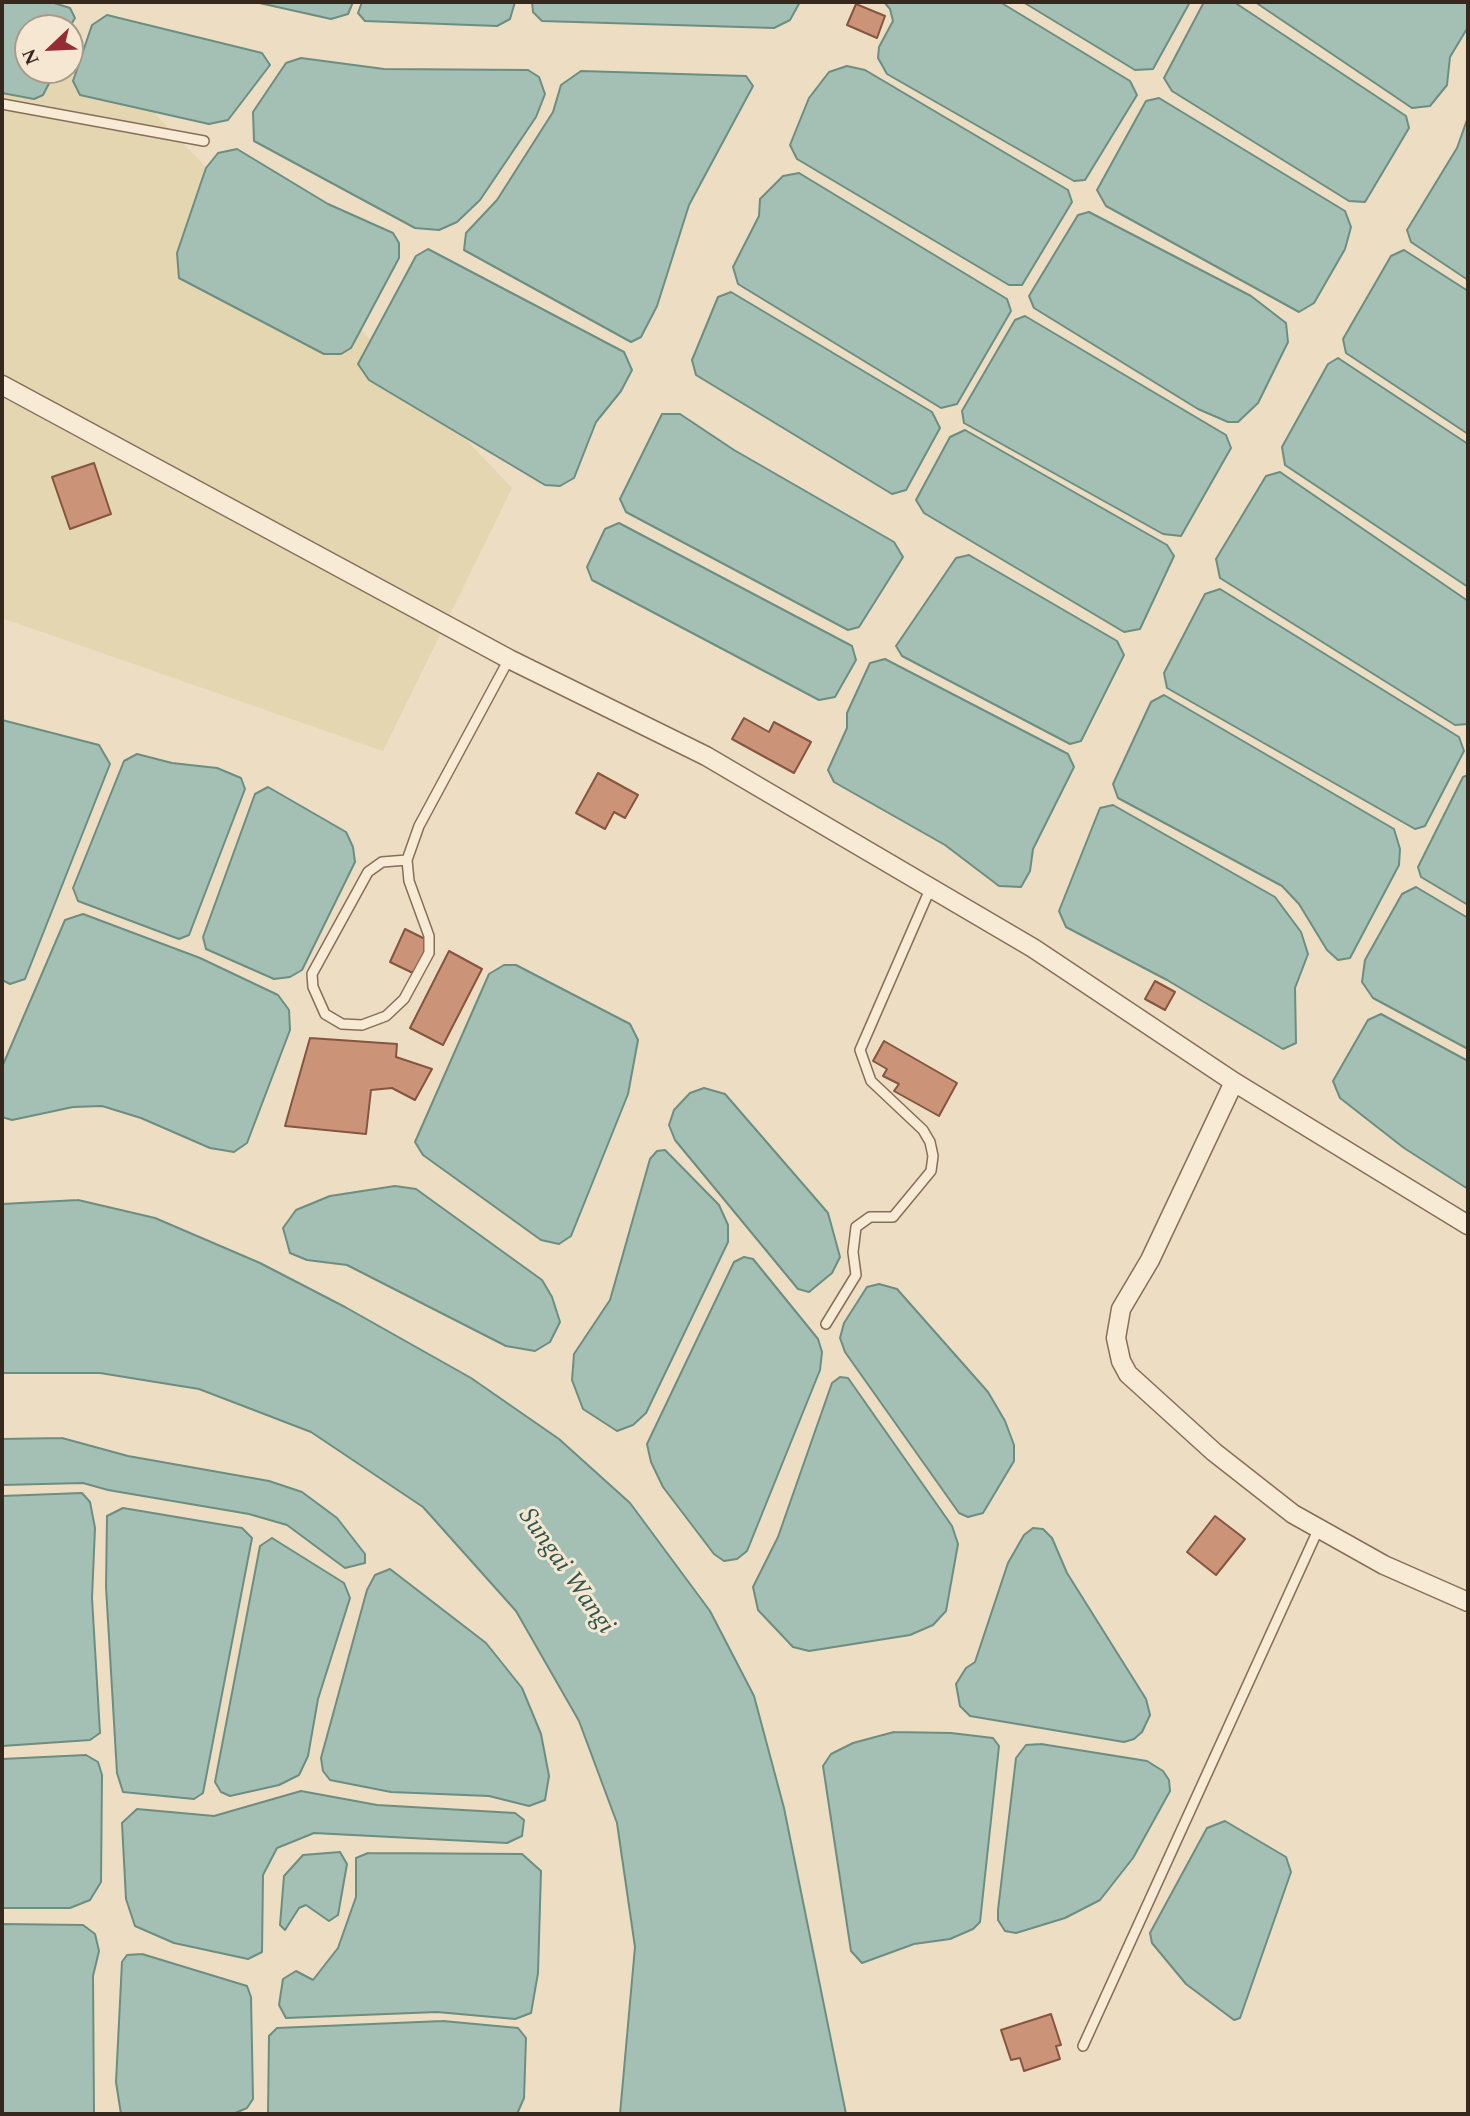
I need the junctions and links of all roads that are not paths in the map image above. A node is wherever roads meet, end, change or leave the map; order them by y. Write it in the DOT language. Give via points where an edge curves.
graph roads {
  1 [pos="2,104"];
  2 [pos="204,141"];
  3 [pos="2,386"];
  4 [pos="509,659"];
  5 [pos="407,860"];
  6 [pos="931,887"];
  7 [pos="1234,1082"];
  8 [pos="1468,1225"];
  9 [pos="826,1324"];
  10 [pos="1318,1530"];
  11 [pos="1468,1602"];
  12 [pos="1083,2046"];
  1 -- 2 [label="lane"];
  3 -- 4 [label="street"];
  4 -- 5 [label="lane" via="419,826"];
  4 -- 6 [label="street" via="706,756"];
  5 -- 5 [label="lane" via="382,862 368,872 312,974 325,1014 342,1024 362,1025 386,1016 404,999 429,953 429,936 409,881"];
  6 -- 7 [label="street" via="1033,948"];
  6 -- 9 [label="lane" via="860,1050 871,1081 923,1130 933,1156 931,1171 893,1217 870,1217 856,1227 856,1275"];
  7 -- 8 [label="street"];
  7 -- 10 [label="street" via="1150,1260 1121,1309 1117,1350 1128,1374 1214,1452"];
  10 -- 11 [label="street"];
  10 -- 12 [label="lane"];
}
